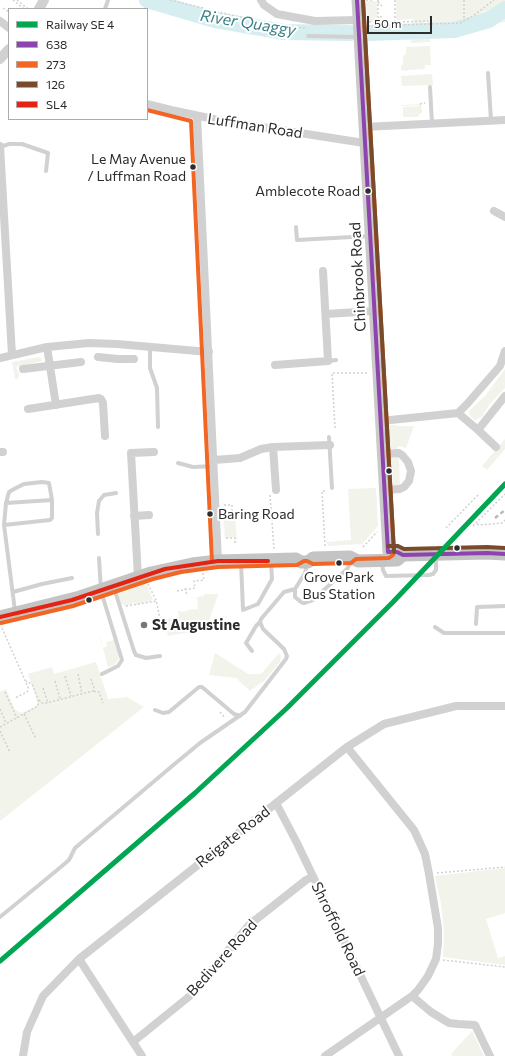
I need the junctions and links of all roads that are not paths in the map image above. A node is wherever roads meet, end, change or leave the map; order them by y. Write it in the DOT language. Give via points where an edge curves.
graph roads {
  1 [pos="261,0"];
  2 [pos="357,0"];
  3 [pos="0,21"];
  4 [pos="363,23"];
  5 [pos="8,27"];
  6 [pos="308,36"];
  7 [pos="359,38"];
  8 [pos="8,50"];
  9 [pos="0,59"];
  10 [pos="488,73"];
  11 [pos="430,87"];
  12 [pos="148,104"];
  13 [pos="197,116"];
  14 [pos="491,120"];
  15 [pos="505,120"];
  16 [pos="432,123"];
  17 [pos="364,127"];
  18 [pos="364,143"];
  19 [pos="0,147"];
  20 [pos="46,171"];
  21 [pos="494,211"];
  22 [pos="505,217"];
  23 [pos="296,227"];
  24 [pos="370,236"];
  25 [pos="323,271"];
  26 [pos="374,311"];
  27 [pos="326,314"];
  28 [pos="117,344"];
  29 [pos="47,347"];
  30 [pos="150,347"];
  31 [pos="505,351"];
  32 [pos="209,352"];
  33 [pos="12,355"];
  34 [pos="98,357"];
  35 [pos="0,358"];
  36 [pos="118,359"];
  37 [pos="134,359"];
  38 [pos="81,362"];
  39 [pos="275,365"];
  40 [pos="49,366"];
  41 [pos="23,369"];
  42 [pos="505,396"];
  43 [pos="56,405"];
  44 [pos="28,409"];
  45 [pos="458,413"];
  46 [pos="381,421"];
  47 [pos="158,427"];
  48 [pos="478,430"];
  49 [pos="105,436"];
  50 [pos="329,437"];
  51 [pos="330,445"];
  52 [pos="273,447"];
  53 [pos="496,447"];
  54 [pos="154,452"];
  55 [pos="382,454"];
  56 [pos="178,463"];
  57 [pos="214,463"];
  58 [pos="332,489"];
  59 [pos="384,490"];
  60 [pos="273,492"];
  61 [pos="116,493"];
  62 [pos="52,500"];
  63 [pos="6,503"];
  64 [pos="149,515"];
  65 [pos="134,516"];
  66 [pos="4,525"];
  67 [pos="98,534"];
  68 [pos="436,554"];
  69 [pos="505,554"];
  70 [pos="272,556"];
  71 [pos="385,556"];
  72 [pos="350,557"];
  73 [pos="99,558"];
  74 [pos="306,560"];
  75 [pos="218,561"];
  76 [pos="241,561"];
  77 [pos="72,578"];
  78 [pos="142,579"];
  79 [pos="114,586"];
  80 [pos="295,589"];
  81 [pos="101,591"];
  82 [pos="13,592"];
  83 [pos="505,606"];
  84 [pos="16,613"];
  85 [pos="1,621"];
  86 [pos="260,622"];
  87 [pos="476,624"];
  88 [pos="435,627"];
  89 [pos="505,633"];
  90 [pos="252,651"];
  91 [pos="160,656"];
  92 [pos="102,674"];
  93 [pos="505,706"];
  94 [pos="155,710"];
  95 [pos="240,716"];
  96 [pos="347,746"];
  97 [pos="276,803"];
  98 [pos="312,877"];
  99 [pos="0,917"];
  100 [pos="79,959"];
  101 [pos="412,996"];
  102 [pos="381,1017"];
  103 [pos="133,1042"];
  104 [pos="23,1056"];
  105 [pos="142,1056"];
  106 [pos="325,1056"];
  107 [pos="399,1056"];
  108 [pos="490,1056"];
  1 -- 4 [label="street" via="276,14 315,21"];
  2 -- 4 [label="main road, Chinbrook Road"];
  3 -- 5 [label="street"];
  4 -- 7 [label="main road, Chinbrook Road"];
  6 -- 7 [label="lane"];
  7 -- 17 [label="main road, Chinbrook Road"];
  8 -- 9 [label="street"];
  10 -- 14 [label="lane"];
  11 -- 16 [label="lane"];
  12 -- 13 [label="street, Luffman Road"];
  13 -- 18 [label="street, Luffman Road"];
  13 -- 32 [label="street"];
  14 -- 15 [label="street"];
  14 -- 16 [label="street"];
  16 -- 17 [label="street"];
  17 -- 18 [label="main road, Chinbrook Road"];
  18 -- 24 [label="main road, Chinbrook Road"];
  19 -- 20 [label="lane" via="22,144 48,153"];
  19 -- 33 [label="street"];
  21 -- 22 [label="street"];
  23 -- 24 [label="lane" via="297,240"];
  24 -- 26 [label="main road, Chinbrook Road"];
  25 -- 27 [label="street"];
  26 -- 27 [label="street"];
  26 -- 46 [label="main road, Chinbrook Road"];
  27 -- 39 [label="street" via="332,360"];
  28 -- 29 [label="street"];
  28 -- 30 [label="street"];
  28 -- 36 [label="street"];
  29 -- 33 [label="street"];
  29 -- 40 [label="street"];
  30 -- 32 [label="street"];
  30 -- 47 [label="lane" via="150,368 156,388"];
  31 -- 45 [label="street" via="500,366"];
  32 -- 57 [label="street"];
  33 -- 35 [label="street"];
  34 -- 36 [label="street"];
  36 -- 37 [label="street"];
  38 -- 40 [label="street"];
  40 -- 41 [label="street"];
  40 -- 43 [label="street"];
  42 -- 48 [label="street"];
  43 -- 44 [label="street"];
  43 -- 49 [label="street" via="101,399"];
  45 -- 46 [label="street"];
  45 -- 48 [label="street"];
  46 -- 55 [label="main road, Chinbrook Road"];
  48 -- 53 [label="street"];
  50 -- 51 [label="lane"];
  51 -- 52 [label="street"];
  51 -- 58 [label="lane"];
  52 -- 57 [label="street"];
  52 -- 60 [label="street"];
  54 -- 65 [label="street" via="131,453"];
  55 -- 59 [label="main road, Chinbrook Road"];
  55 -- 59 [label="street" via="399,453 408,462 411,471 410,481 404,487"];
  56 -- 57 [label="lane" via="192,468"];
  57 -- 75 [label="street"];
  59 -- 71 [label="main road, Chinbrook Road"];
  61 -- 67 [label="lane" via="104,494 98,501"];
  62 -- 63 [label="lane"];
  62 -- 63 [label="lane" via="49,483 42,482 24,484 14,489 9,492"];
  62 -- 66 [label="lane" via="50,520"];
  63 -- 66 [label="lane"];
  64 -- 65 [label="street"];
  65 -- 78 [label="street"];
  66 -- 82 [label="lane"];
  68 -- 69 [label="main road"];
  68 -- 71 [label="main road" via="397,552"];
  68 -- 71 [label="lane" via="436,570 429,575 386,576 383,570"];
  70 -- 74 [label="main road"];
  70 -- 76 [label="main road"];
  70 -- 76 [label="lane" via="272,579 258,604 243,610"];
  71 -- 72 [label="main road" via="358,561"];
  72 -- 74 [label="main road"];
  72 -- 80 [label="lane" via="347,569 313,600 301,602 295,597"];
  73 -- 81 [label="lane"];
  74 -- 80 [label="lane" via="305,573"];
  75 -- 76 [label="main road"];
  75 -- 78 [label="main road" via="180,566"];
  77 -- 82 [label="lane"];
  78 -- 79 [label="main road"];
  79 -- 81 [label="main road"];
  79 -- 91 [label="lane" via="136,655 146,658"];
  80 -- 86 [label="lane" via="284,592"];
  81 -- 84 [label="main road"];
  81 -- 92 [label="lane" via="122,658 118,666"];
  82 -- 84 [label="lane"];
  83 -- 87 [label="lane" via="477,607"];
  84 -- 85 [label="main road"];
  86 -- 90 [label="lane" via="246,643"];
  86 -- 95 [label="lane" via="263,630 284,649 287,656 252,705"];
  88 -- 89 [label="lane" via="444,633"];
  93 -- 96 [label="street, Reigate Road" via="456,706 384,724"];
  94 -- 95 [label="lane" via="169,712 199,687 204,688 234,714"];
  95 -- 99 [label="lane" via="182,757 75,848 69,860"];
  96 -- 97 [label="street, Reigate Road"];
  96 -- 101 [label="street" via="414,830 425,854 436,908 438,944 436,959 428,976"];
  97 -- 98 [label="street, Shroffold Road"];
  97 -- 100 [label="street, Reigate Road"];
  98 -- 102 [label="street, Shroffold Road"];
  98 -- 103 [label="street, Bedivere Road" via="249,925 191,995"];
  100 -- 103 [label="street"];
  100 -- 104 [label="street, Reigate Road" via="43,996 27,1032"];
  101 -- 102 [label="street"];
  101 -- 108 [label="street" via="449,1023 475,1025"];
  102 -- 106 [label="street"];
  102 -- 107 [label="street, Shroffold Road"];
  103 -- 105 [label="street"];
}
